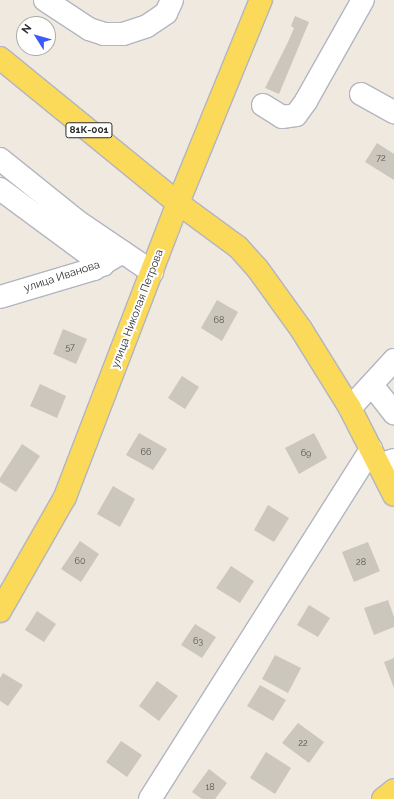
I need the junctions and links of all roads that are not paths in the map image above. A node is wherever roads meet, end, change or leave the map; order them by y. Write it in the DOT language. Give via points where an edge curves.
graph roads {
  1 [pos="44,0"];
  2 [pos="172,0"];
  3 [pos="261,0"];
  4 [pos="363,0"];
  5 [pos="0,58"];
  6 [pos="361,94"];
  7 [pos="263,105"];
  8 [pos="394,112"];
  9 [pos="0,159"];
  10 [pos="0,189"];
  11 [pos="178,203"];
  12 [pos="122,252"];
  13 [pos="103,265"];
  14 [pos="152,272"];
  15 [pos="0,297"];
  16 [pos="394,360"];
  17 [pos="372,385"];
  18 [pos="350,408"];
  19 [pos="394,413"];
  20 [pos="382,458"];
  21 [pos="394,495"];
  22 [pos="0,611"];
  23 [pos="394,790"];
  24 [pos="150,799"];
  25 [pos="383,799"];
  1 -- 2 [label="street" via="89,29 104,34 123,34 147,26 166,13"];
  3 -- 11 [label="main road, улица Николая Петрова"];
  4 -- 7 [label="street" via="296,115 282,117"];
  5 -- 11 [label="main road, 81К-001"];
  6 -- 8 [label="street"];
  9 -- 12 [label="street" via="76,221"];
  10 -- 13 [label="street"];
  11 -- 14 [label="main road, улица Николая Петрова"];
  11 -- 18 [label="main road" via="238,247 257,268 301,329"];
  12 -- 13 [label="street, улица Иванова"];
  12 -- 14 [label="street"];
  13 -- 15 [label="street, улица Иванова"];
  14 -- 22 [label="main road, улица Николая Петрова" via="64,497"];
  16 -- 17 [label="street"];
  17 -- 18 [label="street"];
  17 -- 19 [label="street"];
  18 -- 20 [label="main road"];
  20 -- 21 [label="main road"];
  20 -- 24 [label="street"];
  23 -- 25 [label="main road"];
}
